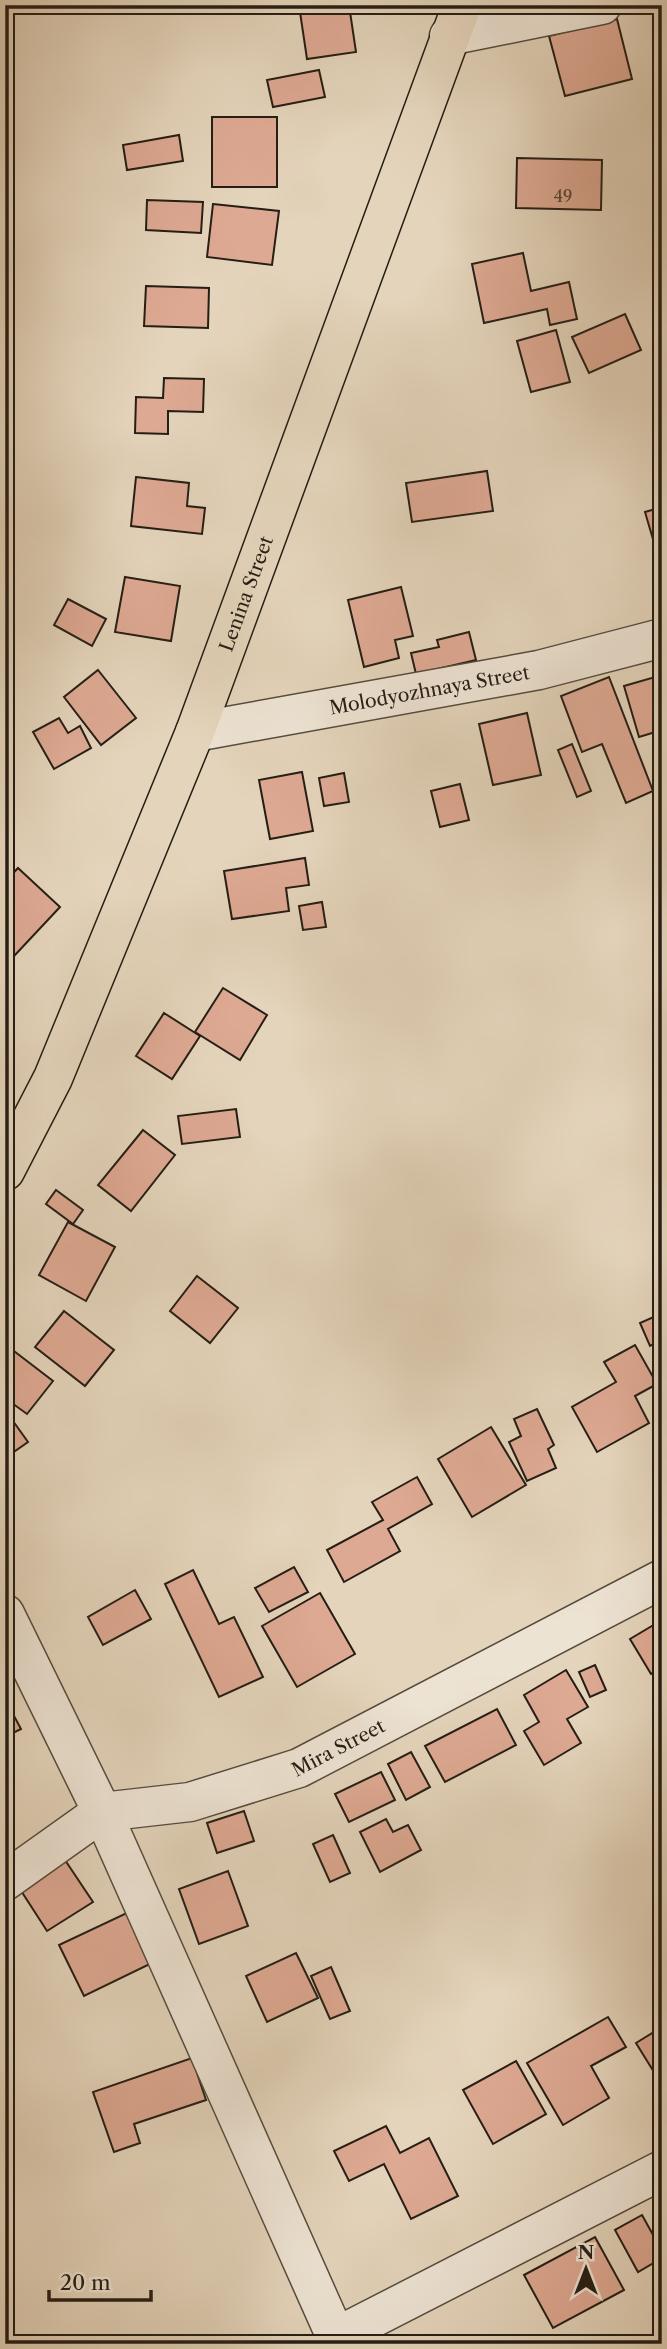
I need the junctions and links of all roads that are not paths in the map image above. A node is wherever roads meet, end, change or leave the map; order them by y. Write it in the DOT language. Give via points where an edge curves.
graph roads {
  1 [pos="602,5"];
  2 [pos="455,21"];
  3 [pos="662,638"];
  4 [pos="195,732"];
  5 [pos="5,1171"];
  6 [pos="662,1579"];
  7 [pos="5,1614"];
  8 [pos="102,1812"];
  9 [pos="5,1881"];
  10 [pos="662,2171"];
  11 [pos="338,2340"];
  1 -- 2 [label="street"];
  2 -- 4 [label="main road, Lenina Street"];
  3 -- 4 [label="street, Molodyozhnaya Street" via="539,670"];
  4 -- 5 [label="main road, Lenina Street" via="53,1078"];
  6 -- 8 [label="street, Mira Street" via="299,1768 190,1802"];
  7 -- 8 [label="street"];
  8 -- 9 [label="street, Mira Street"];
  8 -- 11 [label="street"];
  10 -- 11 [label="street"];
}
